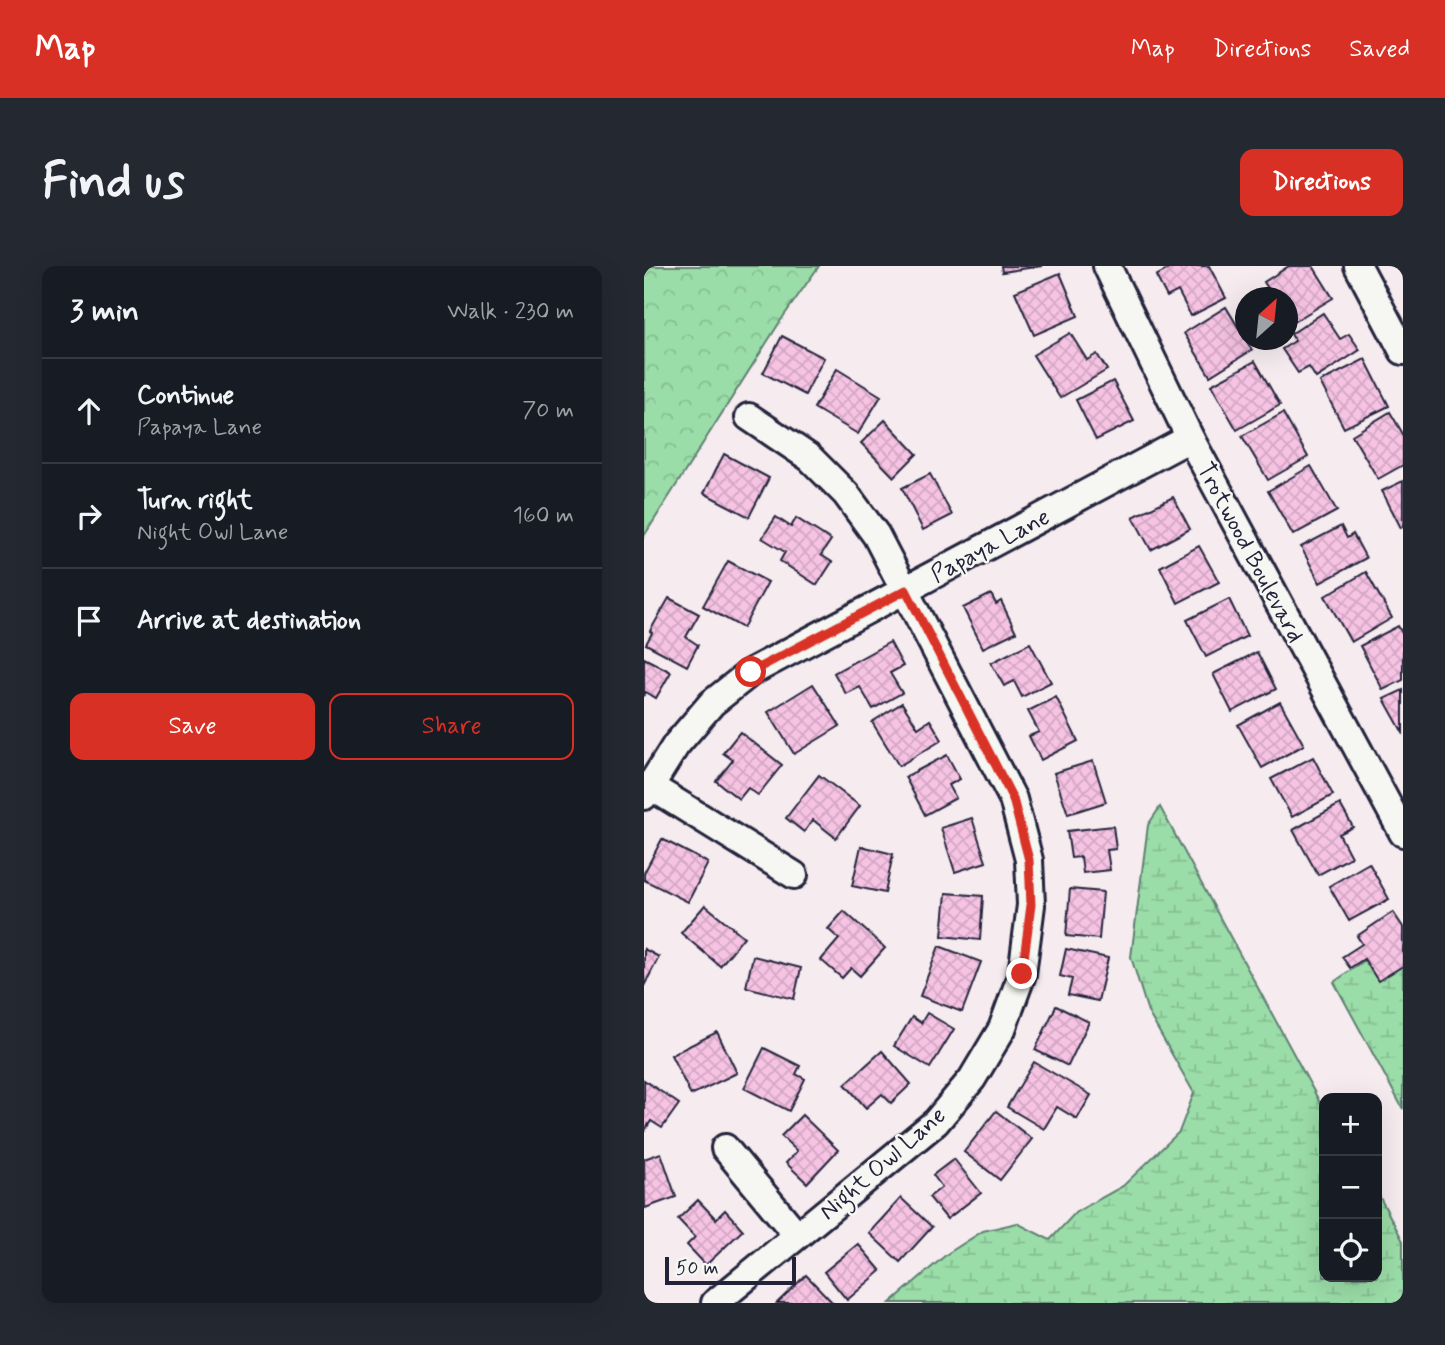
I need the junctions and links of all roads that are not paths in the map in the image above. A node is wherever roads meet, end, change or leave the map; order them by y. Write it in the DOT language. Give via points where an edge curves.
graph roads {
  1 [pos="1107,266"];
  2 [pos="1358,266"];
  3 [pos="1403,351"];
  4 [pos="750,417"];
  5 [pos="1190,438"];
  6 [pos="906,590"];
  7 [pos="647,791"];
  8 [pos="1403,833"];
  9 [pos="794,874"];
  10 [pos="725,1148"];
  11 [pos="797,1236"];
  12 [pos="715,1303"];
  1 -- 5 [label="street, Trotwood Boulevard"];
  2 -- 3 [label="street"];
  4 -- 6 [label="street, Night Owl Lane" via="810,458 846,494 876,535"];
  5 -- 6 [label="street, Papaya Lane"];
  5 -- 8 [label="street, Trotwood Boulevard"];
  6 -- 7 [label="street, Papaya Lane" via="751,672 712,703 676,745"];
  6 -- 11 [label="street, Night Owl Lane" via="1013,799 1029,860 1031,905 1022,974 1002,1029 972,1079 936,1122"];
  7 -- 9 [label="street"];
  10 -- 11 [label="street"];
  11 -- 12 [label="street, Night Owl Lane"];
}
